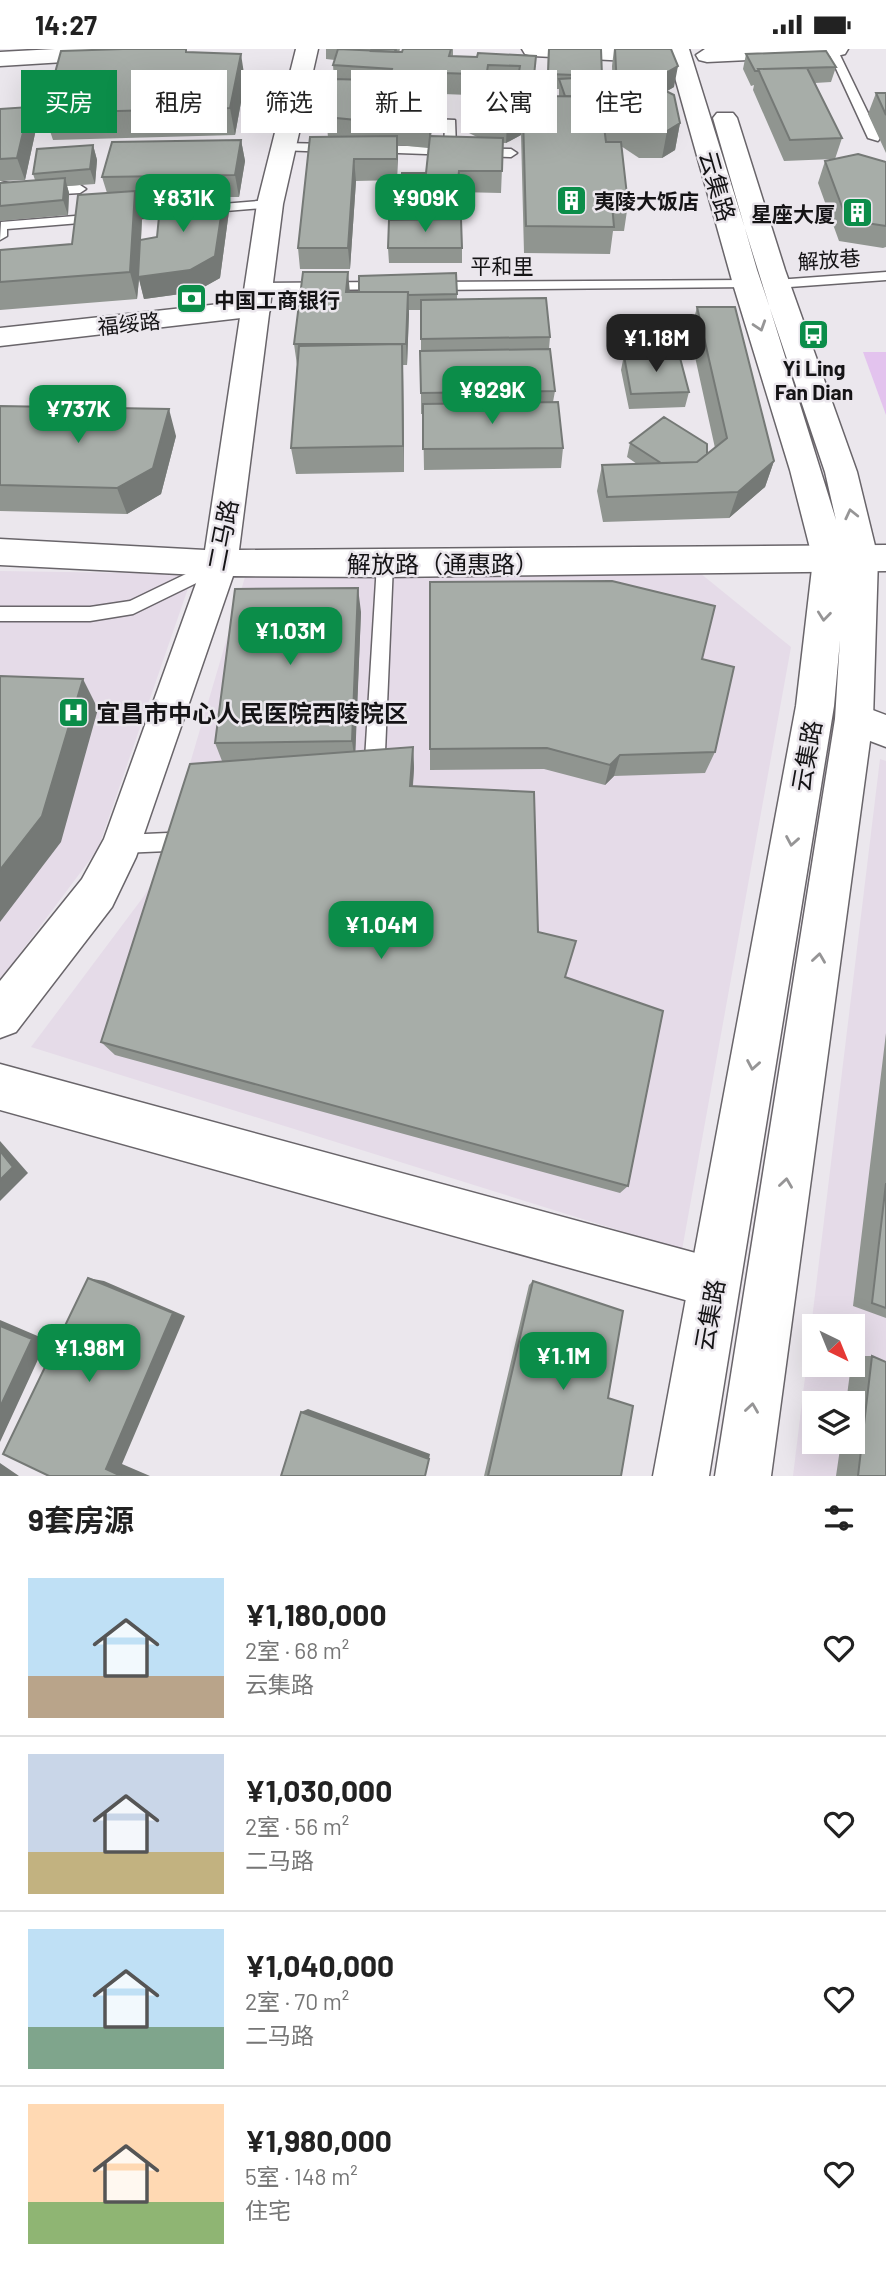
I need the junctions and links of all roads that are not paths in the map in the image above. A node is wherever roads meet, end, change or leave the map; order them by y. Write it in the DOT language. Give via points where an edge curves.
graph roads {
  1 [pos="161,49"];
  2 [pos="307,49"];
  3 [pos="533,49"];
  4 [pos="835,49"];
  5 [pos="692,52"];
  6 [pos="0,59"];
  7 [pos="302,70"];
  8 [pos="337,97"];
  9 [pos="286,133"];
  10 [pos="874,138"];
  11 [pos="282,147"];
  12 [pos="450,151"];
  13 [pos="511,153"];
  14 [pos="0,185"];
  15 [pos="80,189"];
  16 [pos="270,204"];
  17 [pos="0,236"];
  18 [pos="886,276"];
  19 [pos="761,284"];
  20 [pos="258,298"];
  21 [pos="0,337"];
  22 [pos="0,552"];
  23 [pos="859,559"];
  24 [pos="220,563"];
  25 [pos="385,564"];
  26 [pos="0,614"];
  27 [pos="870,725"];
  28 [pos="372,800"];
  29 [pos="206,841"];
  30 [pos="122,844"];
  31 [pos="0,1016"];
  32 [pos="0,1087"];
  33 [pos="715,1283"];
  34 [pos="681,1476"];
  35 [pos="743,1476"];
  1 -- 6 [label="street"];
  2 -- 7 [label="street, 二马路"];
  3 -- 5 [label="street"];
  4 -- 5 [label="street"];
  4 -- 10 [label="lane"];
  5 -- 19 [label="street, 云集路"];
  8 -- 12 [label="lane" via="376,99 375,120 451,123"];
  9 -- 11 [label="street, 二马路"];
  11 -- 12 [label="lane"];
  11 -- 16 [label="street, 二马路"];
  12 -- 13 [label="lane"];
  14 -- 15 [label="lane" via="28,192"];
  16 -- 17 [label="lane" via="1,226"];
  16 -- 20 [label="street, 二马路"];
  18 -- 19 [label="lane, 解放巷"];
  19 -- 20 [label="lane, 平和里" via="405,286"];
  19 -- 23 [label="street, 云集路" via="806,470"];
  20 -- 21 [label="street, 福绥路"];
  20 -- 24 [label="street, 二马路"];
  22 -- 24 [label="street, 解放路（通惠路）"];
  23 -- 25 [label="street, 解放路（通惠路）"];
  23 -- 27 [label="street, 云集路"];
  23 -- 33 [label="street, 云集路, one-way" via="815,706"];
  24 -- 25 [label="street, 解放路（通惠路）"];
  24 -- 26 [label="lane" via="133,607 90,614"];
  24 -- 30 [label="street, 二马路"];
  25 -- 28 [label="lane"];
  35 -- 27 [label="street, 云集路, one-way"];
  29 -- 30 [label="lane"];
  30 -- 31 [label="street, 二马路" via="97,893"];
  32 -- 33 [label="street"];
  33 -- 34 [label="street, 云集路"];
}
